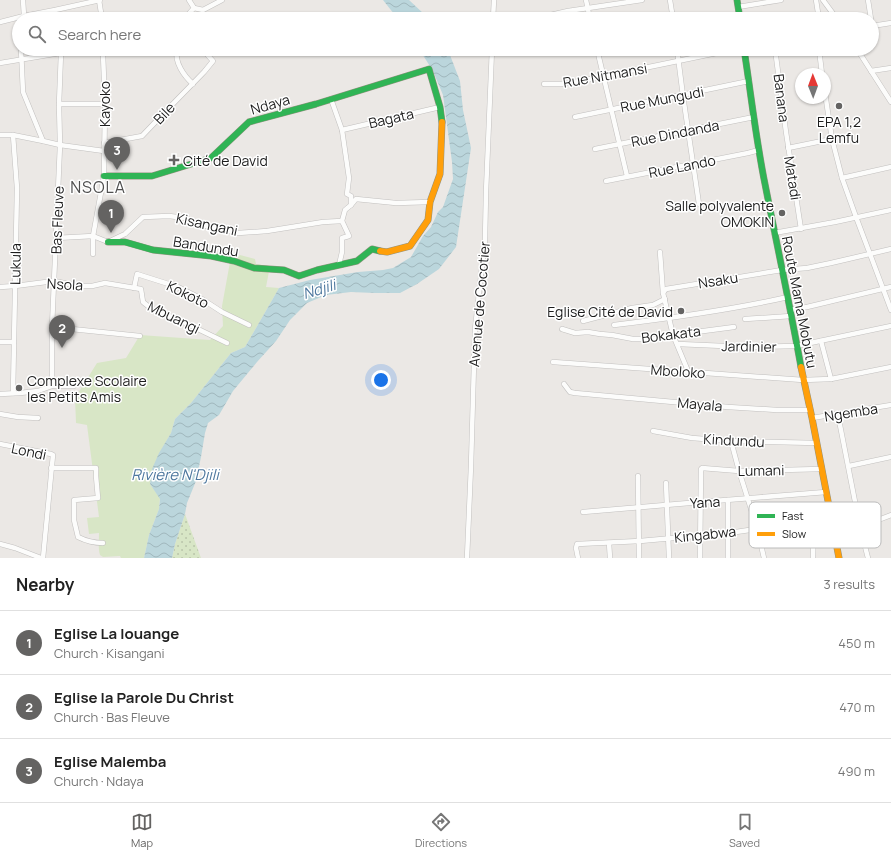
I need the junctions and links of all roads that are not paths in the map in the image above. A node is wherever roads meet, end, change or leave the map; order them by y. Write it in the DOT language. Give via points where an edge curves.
graph roads {
  1 [pos="23,0"];
  2 [pos="100,0"];
  3 [pos="189,0"];
  4 [pos="222,0"];
  5 [pos="494,0"];
  6 [pos="586,0"];
  7 [pos="642,0"];
  8 [pos="670,0"];
  9 [pos="781,0"];
  10 [pos="816,0"];
  11 [pos="823,0"];
  12 [pos="868,0"];
  13 [pos="767,1"];
  14 [pos="737,3"];
  15 [pos="194,8"];
  16 [pos="588,8"];
  17 [pos="22,12"];
  18 [pos="45,12"];
  19 [pos="101,12"];
  20 [pos="190,12"];
  21 [pos="493,12"];
  22 [pos="567,12"];
  23 [pos="589,12"];
  24 [pos="672,12"];
  25 [pos="818,12"];
  26 [pos="832,12"];
  27 [pos="870,12"];
  28 [pos="12,19"];
  29 [pos="0,22"];
  30 [pos="891,23"];
  31 [pos="879,25"];
  32 [pos="21,56"];
  33 [pos="41,56"];
  34 [pos="61,56"];
  35 [pos="103,56"];
  36 [pos="177,56"];
  37 [pos="208,56"];
  38 [pos="492,56"];
  39 [pos="599,56"];
  40 [pos="678,56"];
  41 [pos="703,56"];
  42 [pos="745,56"];
  43 [pos="776,56"];
  44 [pos="820,56"];
  45 [pos="862,56"];
  46 [pos="21,59"];
  47 [pos="679,61"];
  48 [pos="0,63"];
  49 [pos="821,68"];
  50 [pos="891,68"];
  51 [pos="871,70"];
  52 [pos="603,76"];
  53 [pos="749,81"];
  54 [pos="193,84"];
  55 [pos="544,84"];
  56 [pos="682,96"];
  57 [pos="331,100"];
  58 [pos="891,102"];
  59 [pos="59,104"];
  60 [pos="105,104"];
  61 [pos="827,104"];
  62 [pos="440,107"];
  63 [pos="611,109"];
  64 [pos="575,117"];
  65 [pos="754,117"];
  66 [pos="342,130"];
  67 [pos="688,130"];
  68 [pos="0,135"];
  69 [pos="14,135"];
  70 [pos="832,139"];
  71 [pos="43,140"];
  72 [pos="104,143"];
  73 [pos="620,144"];
  74 [pos="60,145"];
  75 [pos="788,148"];
  76 [pos="596,149"];
  77 [pos="758,150"];
  78 [pos="104,151"];
  79 [pos="693,164"];
  80 [pos="891,167"];
  81 [pos="104,176"];
  82 [pos="627,176"];
  83 [pos="842,178"];
  84 [pos="606,181"];
  85 [pos="430,202"];
  86 [pos="699,204"];
  87 [pos="351,205"];
  88 [pos="891,210"];
  89 [pos="856,217"];
  90 [pos="342,221"];
  91 [pos="801,229"];
  92 [pos="774,233"];
  93 [pos="93,236"];
  94 [pos="56,238"];
  95 [pos="108,242"];
  96 [pos="891,249"];
  97 [pos="660,252"];
  98 [pos="93,254"];
  99 [pos="870,254"];
  100 [pos="339,265"];
  101 [pos="782,270"];
  102 [pos="54,281"];
  103 [pos="105,284"];
  104 [pos="15,286"];
  105 [pos="0,287"];
  106 [pos="891,287"];
  107 [pos="134,288"];
  108 [pos="884,289"];
  109 [pos="663,293"];
  110 [pos="788,296"];
  111 [pos="665,299"];
  112 [pos="891,310"];
  113 [pos="791,313"];
  114 [pos="670,319"];
  115 [pos="745,319"];
  116 [pos="583,320"];
  117 [pos="249,325"];
  118 [pos="614,325"];
  119 [pos="734,326"];
  120 [pos="891,326"];
  121 [pos="52,327"];
  122 [pos="562,329"];
  123 [pos="673,335"];
  124 [pos="140,336"];
  125 [pos="821,341"];
  126 [pos="0,342"];
  127 [pos="14,342"];
  128 [pos="227,343"];
  129 [pos="678,344"];
  130 [pos="796,346"];
  131 [pos="553,362"];
  132 [pos="891,367"];
  133 [pos="688,371"];
  134 [pos="831,379"];
  135 [pos="803,380"];
  136 [pos="564,384"];
  137 [pos="52,386"];
  138 [pos="74,386"];
  139 [pos="13,393"];
  140 [pos="0,394"];
  141 [pos="891,405"];
  142 [pos="810,410"];
  143 [pos="0,414"];
  144 [pos="838,414"];
  145 [pos="38,418"];
  146 [pos="812,418"];
  147 [pos="653,431"];
  148 [pos="731,441"];
  149 [pos="817,443"];
  150 [pos="0,444"];
  151 [pos="891,458"];
  152 [pos="849,466"];
  153 [pos="51,468"];
  154 [pos="821,469"];
  155 [pos="739,471"];
  156 [pos="638,476"];
  157 [pos="666,483"];
  158 [pos="826,492"];
  159 [pos="748,498"];
  160 [pos="728,500"];
  161 [pos="701,502"];
  162 [pos="749,502"];
  163 [pos="828,502"];
  164 [pos="855,502"];
  165 [pos="666,505"];
  166 [pos="638,507"];
  167 [pos="583,512"];
  168 [pos="891,516"];
  169 [pos="881,520"];
  170 [pos="749,529"];
  171 [pos="729,532"];
  172 [pos="700,534"];
  173 [pos="669,538"];
  174 [pos="640,541"];
  175 [pos="103,542"];
  176 [pos="609,543"];
  177 [pos="0,544"];
  178 [pos="762,548"];
  179 [pos="813,548"];
  180 [pos="837,548"];
  181 [pos="865,548"];
  182 [pos="34,556"];
  183 [pos="42,558"];
  184 [pos="467,558"];
  185 [pos="578,558"];
  186 [pos="610,558"];
  187 [pos="640,558"];
  188 [pos="669,558"];
  189 [pos="700,558"];
  190 [pos="728,558"];
  191 [pos="764,558"];
  192 [pos="813,558"];
  193 [pos="839,558"];
  194 [pos="868,558"];
  1 -- 17 [label="street"];
  2 -- 18 [label="street"];
  2 -- 19 [label="street"];
  3 -- 15 [label="street"];
  4 -- 15 [label="street" via="203,10"];
  5 -- 21 [label="street"];
  6 -- 16 [label="street"];
  7 -- 16 [label="street"];
  8 -- 24 [label="street"];
  9 -- 13 [label="street"];
  10 -- 25 [label="street"];
  11 -- 26 [label="street"];
  12 -- 27 [label="street"];
  13 -- 14 [label="street"];
  15 -- 20 [label="street"];
  16 -- 22 [label="street"];
  16 -- 23 [label="street"];
  28 -- 29 [label="street"];
  30 -- 31 [label="street"];
  32 -- 46 [label="street"];
  33 -- 46 [label="street"];
  34 -- 59 [label="street, Bas Fleuve"];
  35 -- 60 [label="street, Kayoko"];
  36 -- 54 [label="street" via="180,68"];
  37 -- 54 [label="street, Bile" via="213,61"];
  38 -- 184 [label="street, Avenue de Cocotier" via="485,240 475,329"];
  39 -- 52 [label="street"];
  40 -- 47 [label="street"];
  41 -- 47 [label="street, Rue Nitmansi"];
  42 -- 53 [label="street, Route Mama Mobutu"];
  43 -- 75 [label="street, Banana"];
  44 -- 49 [label="street"];
  45 -- 51 [label="street"];
  46 -- 48 [label="street"];
  46 -- 71 [label="street" via="23,92"];
  47 -- 52 [label="street, Rue Nitmansi"];
  47 -- 56 [label="street"];
  50 -- 51 [label="street"];
  51 -- 58 [label="street"];
  52 -- 55 [label="street, Rue Nitmansi" via="561,84"];
  52 -- 63 [label="street"];
  53 -- 56 [label="street, Rue Mungudi"];
  53 -- 65 [label="street, Route Mama Mobutu"];
  54 -- 72 [label="street, Bile" via="142,136"];
  56 -- 63 [label="street, Rue Mungudi"];
  56 -- 67 [label="street"];
  57 -- 62 [label="street, Ndaya" via="429,69"];
  57 -- 66 [label="street"];
  57 -- 81 [label="street, Ndaya" via="249,122 211,158 152,176"];
  59 -- 60 [label="street"];
  59 -- 74 [label="street, Bas Fleuve"];
  60 -- 72 [label="street, Kayoko"];
  61 -- 70 [label="street"];
  62 -- 66 [label="street, Bagata"];
  62 -- 85 [label="street" via="440,174"];
  63 -- 64 [label="street, Rue Mungudi"];
  63 -- 73 [label="street"];
  65 -- 67 [label="street, Rue Dindanda"];
  65 -- 77 [label="street, Route Mama Mobutu"];
  66 -- 87 [label="street" via="349,178 347,194 352,196"];
  67 -- 73 [label="street, Rue Dindanda"];
  67 -- 79 [label="street"];
  68 -- 69 [label="street"];
  69 -- 71 [label="street"];
  69 -- 104 [label="street, Lukula" via="17,188"];
  70 -- 75 [label="street, Matadi"];
  70 -- 83 [label="street"];
  71 -- 74 [label="street"];
  72 -- 78 [label="street, Kayoko"];
  73 -- 76 [label="street, Rue Dindanda"];
  73 -- 82 [label="street"];
  74 -- 78 [label="street"];
  74 -- 94 [label="street, Bas Fleuve"];
  75 -- 91 [label="street, Matadi"];
  77 -- 79 [label="street, Rue Lando"];
  77 -- 92 [label="street, Route Mama Mobutu"];
  78 -- 81 [label="street, Kayoko"];
  79 -- 82 [label="street, Rue Lando"];
  79 -- 86 [label="street"];
  80 -- 83 [label="street"];
  81 -- 93 [label="street, Kayoko"];
  82 -- 84 [label="street, Rue Lando"];
  83 -- 89 [label="street"];
  85 -- 87 [label="street" via="396,203 356,199"];
  85 -- 100 [label="street" via="428,220 410,246 387,252 372,249 357,261"];
  87 -- 90 [label="street" via="345,210"];
  88 -- 89 [label="street"];
  89 -- 91 [label="street"];
  89 -- 99 [label="street"];
  90 -- 95 [label="street, Kisangani" via="238,233 185,218 143,217 125,234"];
  90 -- 100 [label="street" via="349,236 342,238"];
  91 -- 92 [label="street"];
  92 -- 101 [label="street, Route Mama Mobutu"];
  93 -- 94 [label="street"];
  93 -- 95 [label="street"];
  93 -- 98 [label="street, Kayoko"];
  94 -- 102 [label="street, Bas Fleuve"];
  95 -- 100 [label="street, Bandundu" via="125,242 153,250 234,260 254,268 284,270 299,276"];
  96 -- 99 [label="street, Nsaku"];
  97 -- 109 [label="street"];
  99 -- 101 [label="street, Nsaku" via="831,264"];
  99 -- 108 [label="street"];
  101 -- 109 [label="street, Nsaku" via="676,287"];
  101 -- 110 [label="street, Route Mama Mobutu"];
  102 -- 103 [label="street, Nsola" via="79,286"];
  102 -- 104 [label="street, Nsola"];
  102 -- 121 [label="street, Bas Fleuve"];
  103 -- 107 [label="street, Mbuangi"];
  104 -- 105 [label="street, Nsola"];
  104 -- 127 [label="street, Lukula"];
  106 -- 108 [label="street"];
  107 -- 117 [label="street, Kokoto" via="137,274 171,284"];
  107 -- 128 [label="street, Mbuangi" via="141,289 142,302 153,310"];
  108 -- 112 [label="street"];
  108 -- 113 [label="street"];
  109 -- 111 [label="street"];
  110 -- 113 [label="street, Route Mama Mobutu"];
  110 -- 114 [label="street"];
  111 -- 114 [label="street"];
  111 -- 116 [label="street"];
  113 -- 115 [label="street"];
  113 -- 130 [label="street, Route Mama Mobutu"];
  114 -- 118 [label="street"];
  114 -- 123 [label="street"];
  119 -- 123 [label="street, Bokakata"];
  120 -- 125 [label="street, Jardinier"];
  121 -- 124 [label="street"];
  121 -- 137 [label="street, Bas Fleuve"];
  122 -- 123 [label="street, Bokakata" via="575,334 588,332 633,339 654,339"];
  123 -- 129 [label="street"];
  125 -- 130 [label="street, Jardinier"];
  125 -- 134 [label="street"];
  126 -- 127 [label="street"];
  127 -- 139 [label="street, Lukula"];
  129 -- 130 [label="street, Jardinier"];
  129 -- 133 [label="street"];
  130 -- 135 [label="street, Route Mama Mobutu"];
  131 -- 133 [label="street, Mboloko"];
  132 -- 134 [label="street, Mboloko"];
  133 -- 135 [label="street, Mboloko"];
  134 -- 135 [label="street, Mboloko"];
  135 -- 142 [label="street, Route Mama Mobutu"];
  136 -- 142 [label="street, Mayala" via="570,392 598,395 728,407"];
  137 -- 138 [label="street"];
  137 -- 139 [label="street" via="38,391"];
  139 -- 140 [label="street"];
  141 -- 144 [label="street, Ngemba"];
  142 -- 146 [label="street, Route Mama Mobutu"];
  143 -- 145 [label="street"];
  144 -- 146 [label="street, Ngemba"];
  144 -- 152 [label="street"];
  146 -- 149 [label="street, Route Mama Mobutu"];
  147 -- 148 [label="street, Kindundu"];
  148 -- 149 [label="street, Kindundu"];
  148 -- 155 [label="street"];
  149 -- 154 [label="street, Route Mama Mobutu"];
  150 -- 153 [label="street, Londi" via="51,454"];
  151 -- 152 [label="street"];
  152 -- 164 [label="street"];
  153 -- 175 [label="street" via="96,468 98,498 74,500 74,520 78,537 93,543"];
  153 -- 183 [label="street"];
  154 -- 155 [label="street, Lumani"];
  154 -- 158 [label="street, Route Mama Mobutu"];
  155 -- 159 [label="street"];
  155 -- 161 [label="street, Lumani" via="702,468"];
  156 -- 166 [label="street"];
  157 -- 165 [label="street"];
  158 -- 159 [label="street, Yana"];
  158 -- 163 [label="street, Route Mama Mobutu"];
  159 -- 160 [label="street, Yana"];
  159 -- 162 [label="street"];
  160 -- 161 [label="street, Yana"];
  160 -- 171 [label="street"];
  161 -- 165 [label="street, Yana"];
  161 -- 172 [label="street"];
  165 -- 166 [label="street, Yana"];
  165 -- 173 [label="street"];
  166 -- 167 [label="street, Yana"];
  166 -- 174 [label="street"];
  168 -- 169 [label="street"];
  170 -- 171 [label="street, Kingabwa"];
  171 -- 172 [label="street, Kingabwa"];
  171 -- 190 [label="street"];
  172 -- 173 [label="street, Kingabwa"];
  172 -- 189 [label="street"];
  173 -- 174 [label="street, Kingabwa"];
  173 -- 188 [label="street"];
  174 -- 176 [label="street, Kingabwa"];
  174 -- 187 [label="street"];
  176 -- 185 [label="street, Kingabwa" via="577,544"];
  176 -- 186 [label="street"];
  177 -- 182 [label="street"];
  178 -- 191 [label="street"];
  179 -- 192 [label="street"];
  180 -- 193 [label="street, Route Mama Mobutu"];
  181 -- 194 [label="street"];
  182 -- 183 [label="street"];
}
